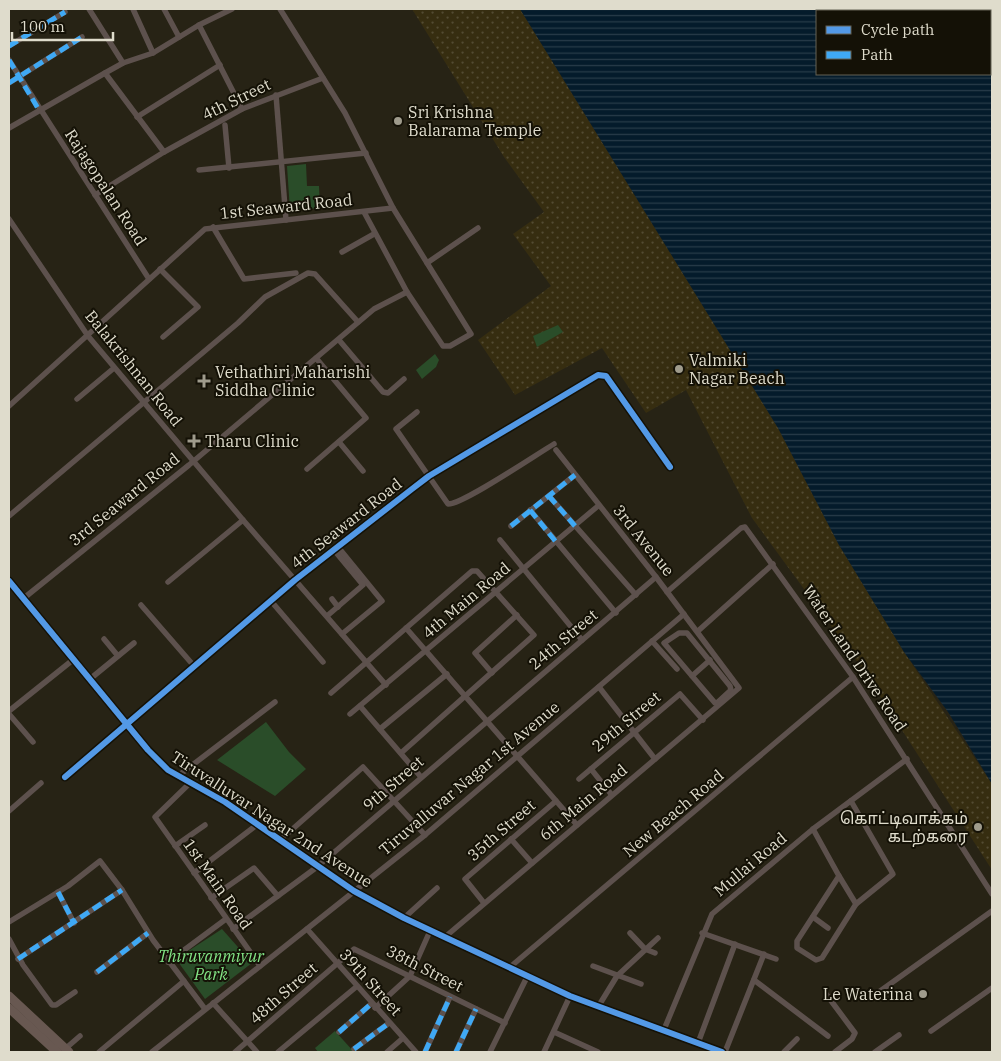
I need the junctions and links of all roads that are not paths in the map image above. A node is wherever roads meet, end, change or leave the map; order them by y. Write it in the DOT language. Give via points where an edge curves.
graph roads {
  1 [pos="89,9"];
  2 [pos="133,9"];
  3 [pos="164,9"];
  4 [pos="232,9"];
  5 [pos="280,9"];
  6 [pos="65,12"];
  7 [pos="199,25"];
  8 [pos="179,37"];
  9 [pos="82,38"];
  10 [pos="9,46"];
  11 [pos="153,53"];
  12 [pos="9,60"];
  13 [pos="123,64"];
  14 [pos="220,65"];
  15 [pos="105,73"];
  16 [pos="19,77"];
  17 [pos="323,78"];
  18 [pos="9,83"];
  19 [pos="276,95"];
  20 [pos="242,109"];
  21 [pos="39,110"];
  22 [pos="137,117"];
  23 [pos="225,125"];
  24 [pos="9,128"];
  25 [pos="164,152"];
  26 [pos="366,153"];
  27 [pos="282,163"];
  28 [pos="229,168"];
  29 [pos="199,170"];
  30 [pos="95,194"];
  31 [pos="393,208"];
  32 [pos="364,212"];
  33 [pos="9,218"];
  34 [pos="286,220"];
  35 [pos="213,227"];
  36 [pos="478,228"];
  37 [pos="374,234"];
  38 [pos="342,252"];
  39 [pos="427,263"];
  40 [pos="160,269"];
  41 [pos="296,273"];
  42 [pos="149,279"];
  43 [pos="406,292"];
  44 [pos="358,322"];
  45 [pos="88,336"];
  46 [pos="163,337"];
  47 [pos="339,340"];
  48 [pos="316,358"];
  49 [pos="114,368"];
  50 [pos="404,379"];
  51 [pos="77,400"];
  52 [pos="143,402"];
  53 [pos="9,406"];
  54 [pos="417,412"];
  55 [pos="339,442"];
  56 [pos="192,460"];
  57 [pos="670,466"];
  58 [pos="307,469"];
  59 [pos="363,471"];
  60 [pos="576,475"];
  61 [pos="429,476"];
  62 [pos="549,496"];
  63 [pos="598,506"];
  64 [pos="530,510"];
  65 [pos="9,516"];
  66 [pos="243,520"];
  67 [pos="511,526"];
  68 [pos="575,526"];
  69 [pos="500,540"];
  70 [pos="556,542"];
  71 [pos="336,548"];
  72 [pos="773,564"];
  73 [pos="523,569"];
  74 [pos="656,577"];
  75 [pos="295,580"];
  76 [pos="9,581"];
  77 [pos="168,582"];
  78 [pos="496,592"];
  79 [pos="667,592"];
  80 [pos="636,595"];
  81 [pos="24,598"];
  82 [pos="332,599"];
  83 [pos="271,601"];
  84 [pos="141,605"];
  85 [pos="338,607"];
  86 [pos="616,613"];
  87 [pos="684,614"];
  88 [pos="517,615"];
  89 [pos="327,616"];
  90 [pos="406,628"];
  91 [pos="697,630"];
  92 [pos="342,634"];
  93 [pos="688,635"];
  94 [pos="104,638"];
  95 [pos="582,640"];
  96 [pos="652,641"];
  97 [pos="134,643"];
  98 [pos="710,649"];
  99 [pos="427,651"];
  100 [pos="118,656"];
  101 [pos="708,658"];
  102 [pos="74,659"];
  103 [pos="323,662"];
  104 [pos="367,662"];
  105 [pos="194,666"];
  106 [pos="677,669"];
  107 [pos="492,673"];
  108 [pos="447,674"];
  109 [pos="692,676"];
  110 [pos="853,677"];
  111 [pos="90,679"];
  112 [pos="386,685"];
  113 [pos="599,687"];
  114 [pos="332,693"];
  115 [pos="466,695"];
  116 [pos="275,702"];
  117 [pos="360,706"];
  118 [pos="9,712"];
  119 [pos="350,714"];
  120 [pos="703,720"];
  121 [pos="488,721"];
  122 [pos="126,724"];
  123 [pos="380,729"];
  124 [pos="634,732"];
  125 [pos="33,742"];
  126 [pos="401,753"];
  127 [pos="518,756"];
  128 [pos="655,759"];
  129 [pos="907,759"];
  130 [pos="591,769"];
  131 [pos="178,776"];
  132 [pos="65,777"];
  133 [pos="421,777"];
  134 [pos="579,779"];
  135 [pos="192,782"];
  136 [pos="41,783"];
  137 [pos="611,794"];
  138 [pos="394,801"];
  139 [pos="556,801"];
  140 [pos="851,801"];
  141 [pos="9,811"];
  142 [pos="258,824"];
  143 [pos="205,825"];
  144 [pos="577,825"];
  145 [pos="813,829"];
  146 [pos="424,835"];
  147 [pos="511,839"];
  148 [pos="279,840"];
  149 [pos="174,846"];
  150 [pos="532,863"];
  151 [pos="317,867"];
  152 [pos="194,873"];
  153 [pos="839,876"];
  154 [pos="436,888"];
  155 [pos="122,890"];
  156 [pos="354,891"];
  157 [pos="58,892"];
  158 [pos="992,894"];
  159 [pos="278,896"];
  160 [pos="211,898"];
  161 [pos="484,903"];
  162 [pos="856,904"];
  163 [pos="992,911"];
  164 [pos="404,918"];
  165 [pos="813,918"];
  166 [pos="226,919"];
  167 [pos="9,922"];
  168 [pos="74,923"];
  169 [pos="828,928"];
  170 [pos="232,929"];
  171 [pos="307,929"];
  172 [pos="430,931"];
  173 [pos="148,933"];
  174 [pos="630,933"];
  175 [pos="702,933"];
  176 [pos="445,937"];
  177 [pos="658,938"];
  178 [pos="9,939"];
  179 [pos="735,944"];
  180 [pos="645,949"];
  181 [pos="655,954"];
  182 [pos="764,954"];
  183 [pos="18,959"];
  184 [pos="776,959"];
  185 [pos="168,962"];
  186 [pos="337,965"];
  187 [pos="260,966"];
  188 [pos="593,966"];
  189 [pos="509,968"];
  190 [pos="97,972"];
  191 [pos="410,976"];
  192 [pos="617,976"];
  193 [pos="527,977"];
  194 [pos="754,980"];
  195 [pos="184,981"];
  196 [pos="642,984"];
  197 [pos="356,987"];
  198 [pos="992,988"];
  199 [pos="75,992"];
  200 [pos="826,994"];
  201 [pos="876,994"];
  202 [pos="9,996"];
  203 [pos="570,996"];
  204 [pos="450,997"];
  205 [pos="213,1003"];
  206 [pos="373,1006"];
  207 [pos="9,1008"];
  208 [pos="598,1008"];
  209 [pos="205,1009"];
  210 [pos="476,1009"];
  211 [pos="389,1023"];
  212 [pos="504,1023"];
  213 [pos="931,1031"];
  214 [pos="339,1032"];
  215 [pos="554,1032"];
  216 [pos="663,1032"];
  217 [pos="899,1035"];
  218 [pos="80,1036"];
  219 [pos="828,1036"];
  220 [pos="403,1038"];
  221 [pos="797,1039"];
  222 [pos="247,1042"];
  223 [pos="698,1043"];
  224 [pos="354,1050"];
  225 [pos="588,1050"];
  226 [pos="64,1051"];
  227 [pos="99,1052"];
  228 [pos="152,1052"];
  229 [pos="235,1052"];
  230 [pos="257,1052"];
  231 [pos="278,1052"];
  232 [pos="387,1052"];
  233 [pos="416,1052"];
  234 [pos="425,1052"];
  235 [pos="456,1052"];
  236 [pos="490,1052"];
  237 [pos="544,1052"];
  238 [pos="598,1052"];
  239 [pos="724,1052"];
  240 [pos="784,1052"];
  241 [pos="835,1052"];
  242 [pos="875,1052"];
  1 -- 13 [label="street"];
  2 -- 11 [label="street"];
  3 -- 8 [label="street"];
  4 -- 7 [label="street"];
  5 -- 17 [label="street"];
  6 -- 10 [label="street"];
  7 -- 8 [label="street"];
  7 -- 14 [label="street"];
  8 -- 11 [label="street"];
  9 -- 16 [label="street"];
  11 -- 13 [label="street"];
  12 -- 16 [label="street, Rajagopalan Road"];
  13 -- 15 [label="street"];
  14 -- 20 [label="street"];
  14 -- 22 [label="street"];
  15 -- 21 [label="street"];
  15 -- 22 [label="street"];
  16 -- 18 [label="street"];
  16 -- 21 [label="street, Rajagopalan Road"];
  17 -- 19 [label="street, 4th Street"];
  17 -- 26 [label="street"];
  19 -- 20 [label="street, 4th Street"];
  19 -- 27 [label="street"];
  20 -- 25 [label="street, 4th Street"];
  21 -- 24 [label="street"];
  21 -- 30 [label="street, Rajagopalan Road"];
  22 -- 25 [label="street"];
  23 -- 28 [label="street"];
  25 -- 30 [label="street, 4th Street"];
  26 -- 27 [label="street"];
  26 -- 31 [label="street"];
  27 -- 28 [label="street"];
  27 -- 34 [label="street"];
  28 -- 29 [label="street"];
  30 -- 42 [label="street, Rajagopalan Road"];
  31 -- 32 [label="street, 1st Seaward Road"];
  31 -- 39 [label="street"];
  32 -- 34 [label="street, 1st Seaward Road"];
  32 -- 37 [label="street"];
  33 -- 45 [label="street, Balakrishnan Road"];
  34 -- 35 [label="street, 1st Seaward Road"];
  35 -- 40 [label="street, 1st Seaward Road" via="205,229"];
  35 -- 41 [label="street" via="244,279"];
  36 -- 39 [label="street"];
  37 -- 38 [label="street"];
  37 -- 43 [label="street"];
  39 -- 43 [label="street" via="470,334 448,347 443,346"];
  40 -- 42 [label="street, 1st Seaward Road"];
  40 -- 46 [label="street" via="198,307"];
  42 -- 45 [label="street, 1st Seaward Road"];
  43 -- 44 [label="street, 3rd Seaward Road" via="374,309"];
  44 -- 47 [label="street, 3rd Seaward Road"];
  44 -- 52 [label="street" via="313,272 308,273 265,297"];
  45 -- 49 [label="street, Balakrishnan Road"];
  45 -- 53 [label="street, 1st Seaward Road"];
  47 -- 48 [label="street, 3rd Seaward Road"];
  47 -- 50 [label="street" via="383,392 388,392"];
  48 -- 55 [label="street" via="366,417"];
  48 -- 56 [label="street, 3rd Seaward Road"];
  49 -- 51 [label="street"];
  49 -- 52 [label="street, Balakrishnan Road"];
  52 -- 56 [label="street, Balakrishnan Road"];
  52 -- 65 [label="street"];
  54 -- 61 [label="street" via="396,428"];
  55 -- 58 [label="street"];
  55 -- 59 [label="street"];
  56 -- 66 [label="street, Balakrishnan Road"];
  56 -- 81 [label="street, 3rd Seaward Road"];
  57 -- 61 [label="street, 4th Seaward Road" via="604,374"];
  60 -- 61 [label="street, 3rd Avenue" via="555,447 451,504 446,502"];
  60 -- 62 [label="street"];
  60 -- 63 [label="street, 3rd Avenue"];
  61 -- 71 [label="street, 4th Seaward Road"];
  62 -- 64 [label="street"];
  62 -- 68 [label="street"];
  63 -- 68 [label="street, 4th Main Road"];
  63 -- 74 [label="street, 3rd Avenue"];
  64 -- 67 [label="street"];
  64 -- 70 [label="street"];
  66 -- 75 [label="street, Balakrishnan Road"];
  66 -- 77 [label="street"];
  68 -- 70 [label="street, 4th Main Road"];
  68 -- 80 [label="street"];
  69 -- 73 [label="street"];
  70 -- 73 [label="street, 4th Main Road"];
  70 -- 86 [label="street"];
  71 -- 75 [label="street, 4th Seaward Road"];
  71 -- 85 [label="street" via="363,585"];
  71 -- 92 [label="street" via="382,602"];
  72 -- 79 [label="street, Water Land Drive Road" via="743,527"];
  72 -- 91 [label="street"];
  72 -- 110 [label="street, Water Land Drive Road"];
  73 -- 78 [label="street, 4th Main Road"];
  73 -- 95 [label="street"];
  74 -- 79 [label="street, 3rd Avenue"];
  74 -- 80 [label="street, 24th Street"];
  75 -- 83 [label="street, 4th Seaward Road"];
  75 -- 89 [label="street, Balakrishnan Road"];
  76 -- 81 [label="street, Tiruvalluvar Nagar 2nd Avenue"];
  78 -- 88 [label="street"];
  78 -- 90 [label="street" via="474,570"];
  78 -- 99 [label="street, 4th Main Road"];
  79 -- 87 [label="street, 3rd Avenue"];
  80 -- 86 [label="street, 24th Street"];
  81 -- 102 [label="street, Tiruvalluvar Nagar 2nd Avenue"];
  82 -- 85 [label="street"];
  83 -- 103 [label="street"];
  83 -- 105 [label="street, 4th Seaward Road"];
  84 -- 105 [label="street"];
  85 -- 89 [label="street"];
  86 -- 95 [label="street, 24th Street"];
  87 -- 91 [label="street"];
  87 -- 96 [label="street, Tiruvalluvar Nagar 1st Avenue"];
  88 -- 107 [label="street" via="475,654"];
  88 -- 107 [label="street" via="534,635"];
  89 -- 92 [label="street, Balakrishnan Road"];
  90 -- 99 [label="street"];
  90 -- 104 [label="street"];
  91 -- 93 [label="street"];
  91 -- 98 [label="street"];
  92 -- 104 [label="street, Balakrishnan Road"];
  93 -- 101 [label="street"];
  93 -- 109 [label="street" via="687,632 679,633 664,643"];
  94 -- 100 [label="street"];
  95 -- 121 [label="street, 24th Street"];
  96 -- 106 [label="street"];
  96 -- 113 [label="street, Tiruvalluvar Nagar 1st Avenue"];
  97 -- 100 [label="street"];
  98 -- 101 [label="street"];
  98 -- 120 [label="street, 6th Main Road" via="739,688"];
  99 -- 108 [label="street"];
  99 -- 112 [label="street, 4th Main Road"];
  100 -- 111 [label="street"];
  101 -- 109 [label="street"];
  101 -- 109 [label="street" via="731,690 715,703"];
  102 -- 111 [label="street, Tiruvalluvar Nagar 2nd Avenue"];
  102 -- 118 [label="street"];
  104 -- 112 [label="street, Balakrishnan Road"];
  104 -- 114 [label="street"];
  105 -- 122 [label="street, 4th Seaward Road"];
  107 -- 115 [label="street"];
  108 -- 115 [label="street"];
  108 -- 123 [label="street"];
  110 -- 129 [label="street, Water Land Drive Road"];
  110 -- 189 [label="street, New Beach Road"];
  111 -- 122 [label="street, Tiruvalluvar Nagar 2nd Avenue"];
  112 -- 117 [label="street, 4th Main Road"];
  113 -- 124 [label="street"];
  113 -- 127 [label="street, Tiruvalluvar Nagar 1st Avenue"];
  115 -- 121 [label="street"];
  115 -- 126 [label="street"];
  116 -- 131 [label="street"];
  117 -- 119 [label="street, 4th Main Road"];
  117 -- 123 [label="street"];
  118 -- 125 [label="street"];
  120 -- 124 [label="street, 29th Street" via="680,694"];
  120 -- 128 [label="street, 6th Main Road"];
  121 -- 127 [label="street"];
  121 -- 133 [label="street, 9th Street"];
  122 -- 131 [label="street, Tiruvalluvar Nagar 2nd Avenue" via="168,770"];
  122 -- 132 [label="street, 4th Seaward Road"];
  123 -- 126 [label="street"];
  124 -- 128 [label="street"];
  124 -- 130 [label="street, 29th Street"];
  126 -- 133 [label="street"];
  127 -- 139 [label="street"];
  127 -- 146 [label="street, Tiruvalluvar Nagar 1st Avenue"];
  128 -- 137 [label="street, 6th Main Road"];
  129 -- 140 [label="street, Mullai Road"];
  129 -- 158 [label="street, Water Land Drive Road"];
  130 -- 134 [label="street, 29th Street"];
  130 -- 137 [label="street"];
  131 -- 135 [label="street, Tiruvalluvar Nagar 2nd Avenue"];
  133 -- 138 [label="street, 9th Street"];
  135 -- 142 [label="street, Tiruvalluvar Nagar 2nd Avenue"];
  135 -- 149 [label="street, 1st Main Road" via="155,816"];
  136 -- 141 [label="street"];
  137 -- 144 [label="street, 6th Main Road"];
  138 -- 146 [label="street"];
  138 -- 148 [label="street" via="363,767"];
  138 -- 151 [label="street, 9th Street"];
  139 -- 144 [label="street"];
  139 -- 147 [label="street, 35th Street"];
  140 -- 145 [label="street, Mullai Road"];
  140 -- 162 [label="street" via="893,874"];
  142 -- 148 [label="street, Tiruvalluvar Nagar 2nd Avenue"];
  142 -- 152 [label="street"];
  143 -- 149 [label="street"];
  144 -- 150 [label="street, 6th Main Road"];
  145 -- 153 [label="street"];
  145 -- 175 [label="street, Mullai Road" via="712,914"];
  146 -- 156 [label="street, Tiruvalluvar Nagar 1st Avenue"];
  147 -- 150 [label="street"];
  147 -- 161 [label="street, 35th Street" via="464,880"];
  148 -- 151 [label="street, Tiruvalluvar Nagar 2nd Avenue"];
  149 -- 152 [label="street, 1st Main Road"];
  150 -- 161 [label="street, 6th Main Road"];
  151 -- 156 [label="street, Tiruvalluvar Nagar 2nd Avenue"];
  151 -- 159 [label="street, 9th Street"];
  152 -- 160 [label="street, 1st Main Road"];
  153 -- 162 [label="street"];
  153 -- 165 [label="street"];
  154 -- 164 [label="street"];
  155 -- 157 [label="street" via="102,862 98,862"];
  155 -- 168 [label="street"];
  155 -- 173 [label="street"];
  156 -- 164 [label="street, Tiruvalluvar Nagar 2nd Avenue"];
  156 -- 171 [label="street, Tiruvalluvar Nagar 1st Avenue"];
  157 -- 167 [label="street"];
  157 -- 168 [label="street"];
  159 -- 160 [label="street" via="254,868"];
  159 -- 170 [label="street, 9th Street"];
  160 -- 166 [label="street, 1st Main Road"];
  161 -- 176 [label="street, 6th Main Road"];
  162 -- 165 [label="street" via="818,960 796,946"];
  163 -- 201 [label="street"];
  164 -- 172 [label="street, Tiruvalluvar Nagar 2nd Avenue"];
  165 -- 169 [label="street"];
  166 -- 170 [label="street, 1st Main Road"];
  166 -- 185 [label="street"];
  168 -- 183 [label="street"];
  170 -- 187 [label="street, 1st Main Road"];
  171 -- 186 [label="street, 39th Street"];
  171 -- 187 [label="street, Tiruvalluvar Nagar 1st Avenue"];
  172 -- 176 [label="street, Tiruvalluvar Nagar 2nd Avenue"];
  172 -- 191 [label="street"];
  173 -- 185 [label="street"];
  173 -- 190 [label="street"];
  174 -- 180 [label="street"];
  175 -- 179 [label="street"];
  175 -- 216 [label="street, Mullai Road"];
  176 -- 189 [label="street, Tiruvalluvar Nagar 2nd Avenue"];
  177 -- 180 [label="street"];
  178 -- 183 [label="street"];
  179 -- 182 [label="street"];
  179 -- 223 [label="street"];
  180 -- 181 [label="street"];
  180 -- 192 [label="street"];
  182 -- 184 [label="street"];
  182 -- 194 [label="street"];
  183 -- 199 [label="street" via="53,1006"];
  185 -- 195 [label="street"];
  186 -- 191 [label="street, 38th Street" via="355,949"];
  186 -- 197 [label="street, 39th Street"];
  186 -- 222 [label="street, 48th Street"];
  187 -- 205 [label="street, Tiruvalluvar Nagar 1st Avenue"];
  188 -- 192 [label="street"];
  189 -- 193 [label="street, Tiruvalluvar Nagar 2nd Avenue"];
  191 -- 204 [label="street, 38th Street"];
  191 -- 206 [label="street"];
  192 -- 196 [label="street"];
  192 -- 208 [label="street"];
  193 -- 203 [label="street, Tiruvalluvar Nagar 2nd Avenue"];
  193 -- 212 [label="street"];
  194 -- 219 [label="street"];
  194 -- 239 [label="street"];
  195 -- 209 [label="street"];
  195 -- 227 [label="street"];
  197 -- 206 [label="street, 39th Street"];
  197 -- 231 [label="street"];
  198 -- 213 [label="street"];
  200 -- 241 [label="street" via="855,1033"];
  202 -- 226 [label="main road"];
  203 -- 208 [label="street, Tiruvalluvar Nagar 2nd Avenue"];
  203 -- 215 [label="street"];
  204 -- 210 [label="street, 38th Street"];
  204 -- 234 [label="street"];
  205 -- 209 [label="street, Tiruvalluvar Nagar 1st Avenue"];
  205 -- 222 [label="street"];
  206 -- 211 [label="street, 39th Street"];
  206 -- 214 [label="street"];
  207 -- 226 [label="main road"];
  208 -- 216 [label="street, Tiruvalluvar Nagar 2nd Avenue"];
  209 -- 228 [label="street, Tiruvalluvar Nagar 1st Avenue"];
  210 -- 212 [label="street, 38th Street"];
  210 -- 235 [label="street"];
  211 -- 220 [label="street, 39th Street"];
  211 -- 224 [label="street"];
  212 -- 236 [label="street"];
  215 -- 225 [label="street"];
  215 -- 237 [label="street"];
  216 -- 223 [label="street, Tiruvalluvar Nagar 2nd Avenue"];
  217 -- 242 [label="street"];
  218 -- 226 [label="street"];
  220 -- 232 [label="street"];
  220 -- 233 [label="street, 39th Street"];
  221 -- 240 [label="street"];
  222 -- 229 [label="street, 48th Street"];
  222 -- 230 [label="street"];
  223 -- 239 [label="street, Tiruvalluvar Nagar 2nd Avenue"];
  225 -- 238 [label="street"];
}
